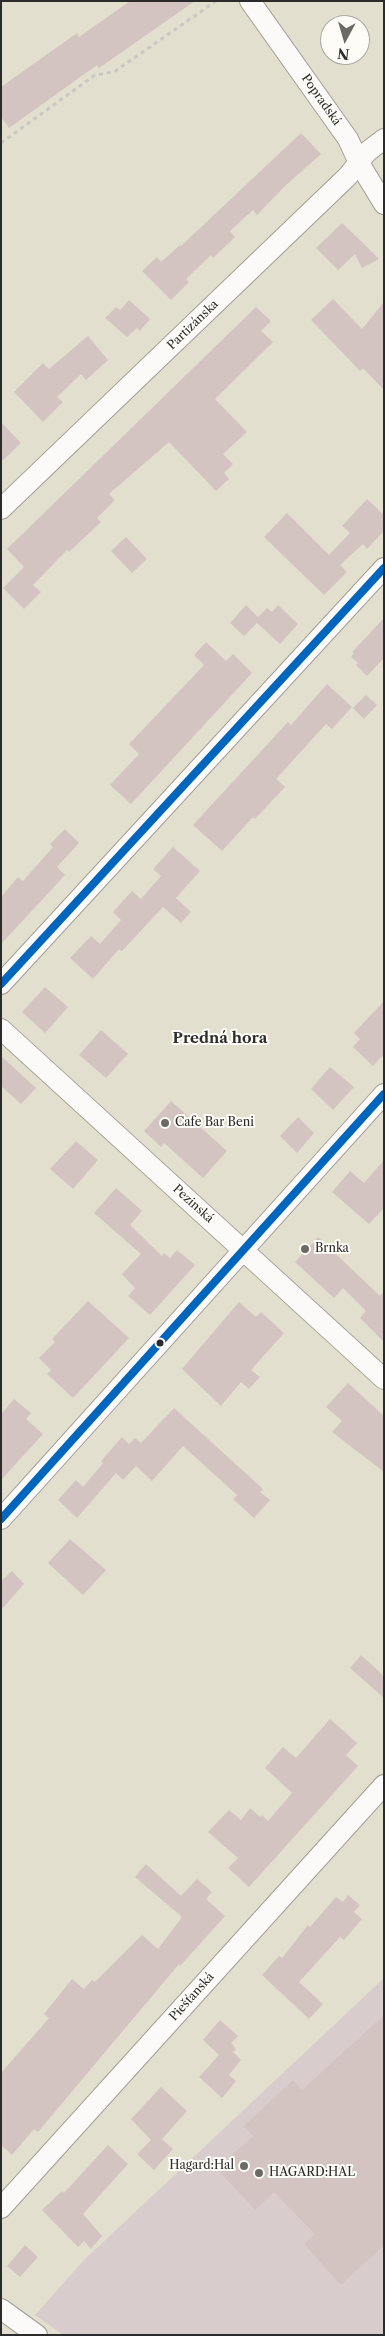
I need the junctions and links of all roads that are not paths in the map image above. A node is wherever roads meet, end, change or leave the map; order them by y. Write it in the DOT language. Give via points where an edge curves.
graph roads {
  1 [pos="250,1"];
  2 [pos="384,139"];
  3 [pos="359,163"];
  4 [pos="384,204"];
  5 [pos="1,509"];
  6 [pos="384,568"];
  7 [pos="1,984"];
  8 [pos="1,1029"];
  9 [pos="384,1094"];
  10 [pos="244,1251"];
  11 [pos="384,1379"];
  12 [pos="1,1519"];
  13 [pos="384,1785"];
  14 [pos="1,2208"];
  15 [pos="1,2309"];
  16 [pos="37,2335"];
  1 -- 3 [label="street, Popradská" via="348,139"];
  2 -- 3 [label="street, Partizánska"];
  3 -- 4 [label="street, Popradská"];
  3 -- 5 [label="street, Partizánska"];
  6 -- 7 [label="street"];
  8 -- 10 [label="street, Pezinská"];
  9 -- 10 [label="street"];
  10 -- 11 [label="street, Pezinská"];
  10 -- 12 [label="street"];
  13 -- 14 [label="street, Piešťanská"];
  15 -- 16 [label="street"];
}
